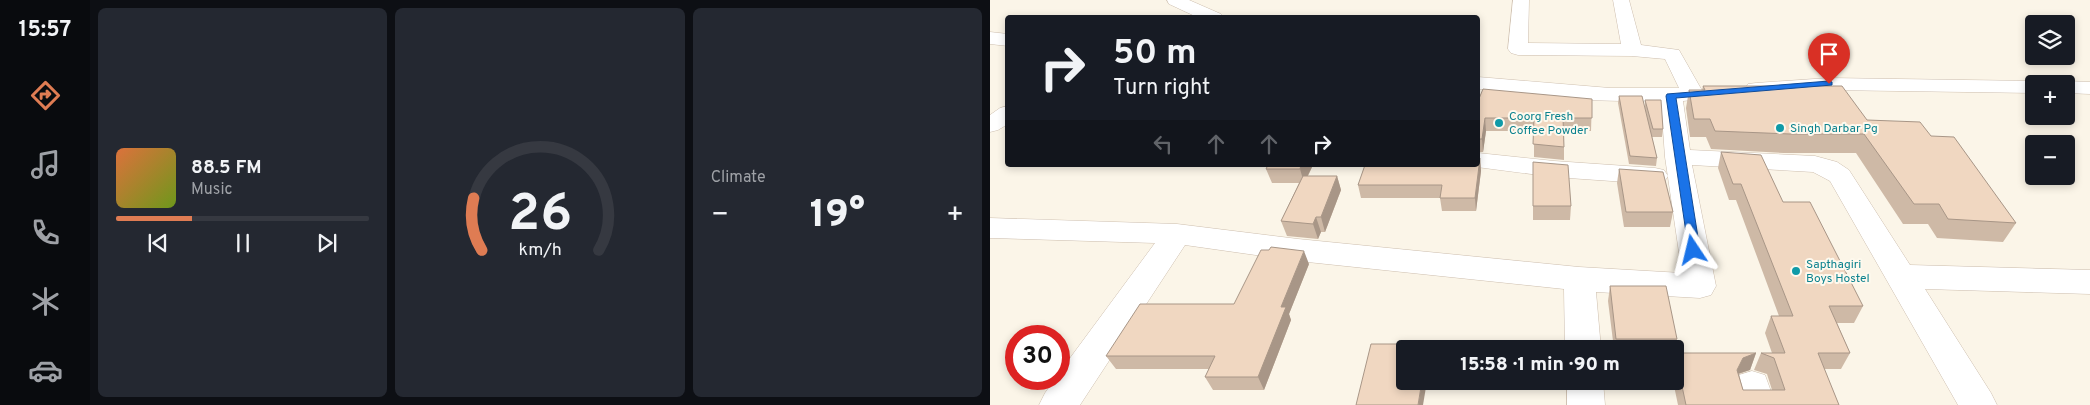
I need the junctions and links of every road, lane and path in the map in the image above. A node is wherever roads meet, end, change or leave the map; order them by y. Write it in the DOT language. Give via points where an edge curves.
graph roads {
  1 [pos="1175,0"];
  2 [pos="1521,0"];
  3 [pos="1621,0"];
  4 [pos="1208,15"];
  5 [pos="990,38"];
  6 [pos="1005,40"];
  7 [pos="1632,50"];
  8 [pos="1480,82"];
  9 [pos="2025,87"];
  10 [pos="2075,87"];
  11 [pos="2090,88"];
  12 [pos="1702,93"];
  13 [pos="1480,161"];
  14 [pos="1680,167"];
  15 [pos="995,233"];
  16 [pos="1177,234"];
  17 [pos="1901,277"];
  18 [pos="1579,279"];
  19 [pos="2090,282"];
  20 [pos="1582,340"];
  21 [pos="1585,390"];
  22 [pos="1058,405"];
  23 [pos="1586,405"];
  24 [pos="1978,405"];
  1 -- 4 [label="street"];
  2 -- 7 [label="street" via="1518,49"];
  3 -- 7 [label="street"];
  5 -- 6 [label="street"];
  7 -- 12 [label="street" via="1672,54"];
  8 -- 12 [label="street" via="1579,92"];
  9 -- 12 [label="street" via="1829,84"];
  10 -- 11 [label="street"];
  12 -- 14 [label="street"];
  13 -- 14 [label="street" via="1554,169"];
  14 -- 17 [label="street" via="1815,164 1828,168 1840,176"];
  14 -- 18 [label="street" via="1700,286"];
  15 -- 16 [label="street"];
  16 -- 18 [label="street"];
  16 -- 22 [label="street"];
  17 -- 19 [label="street"];
  17 -- 24 [label="street"];
  18 -- 20 [label="street"];
  21 -- 23 [label="street"];
}
